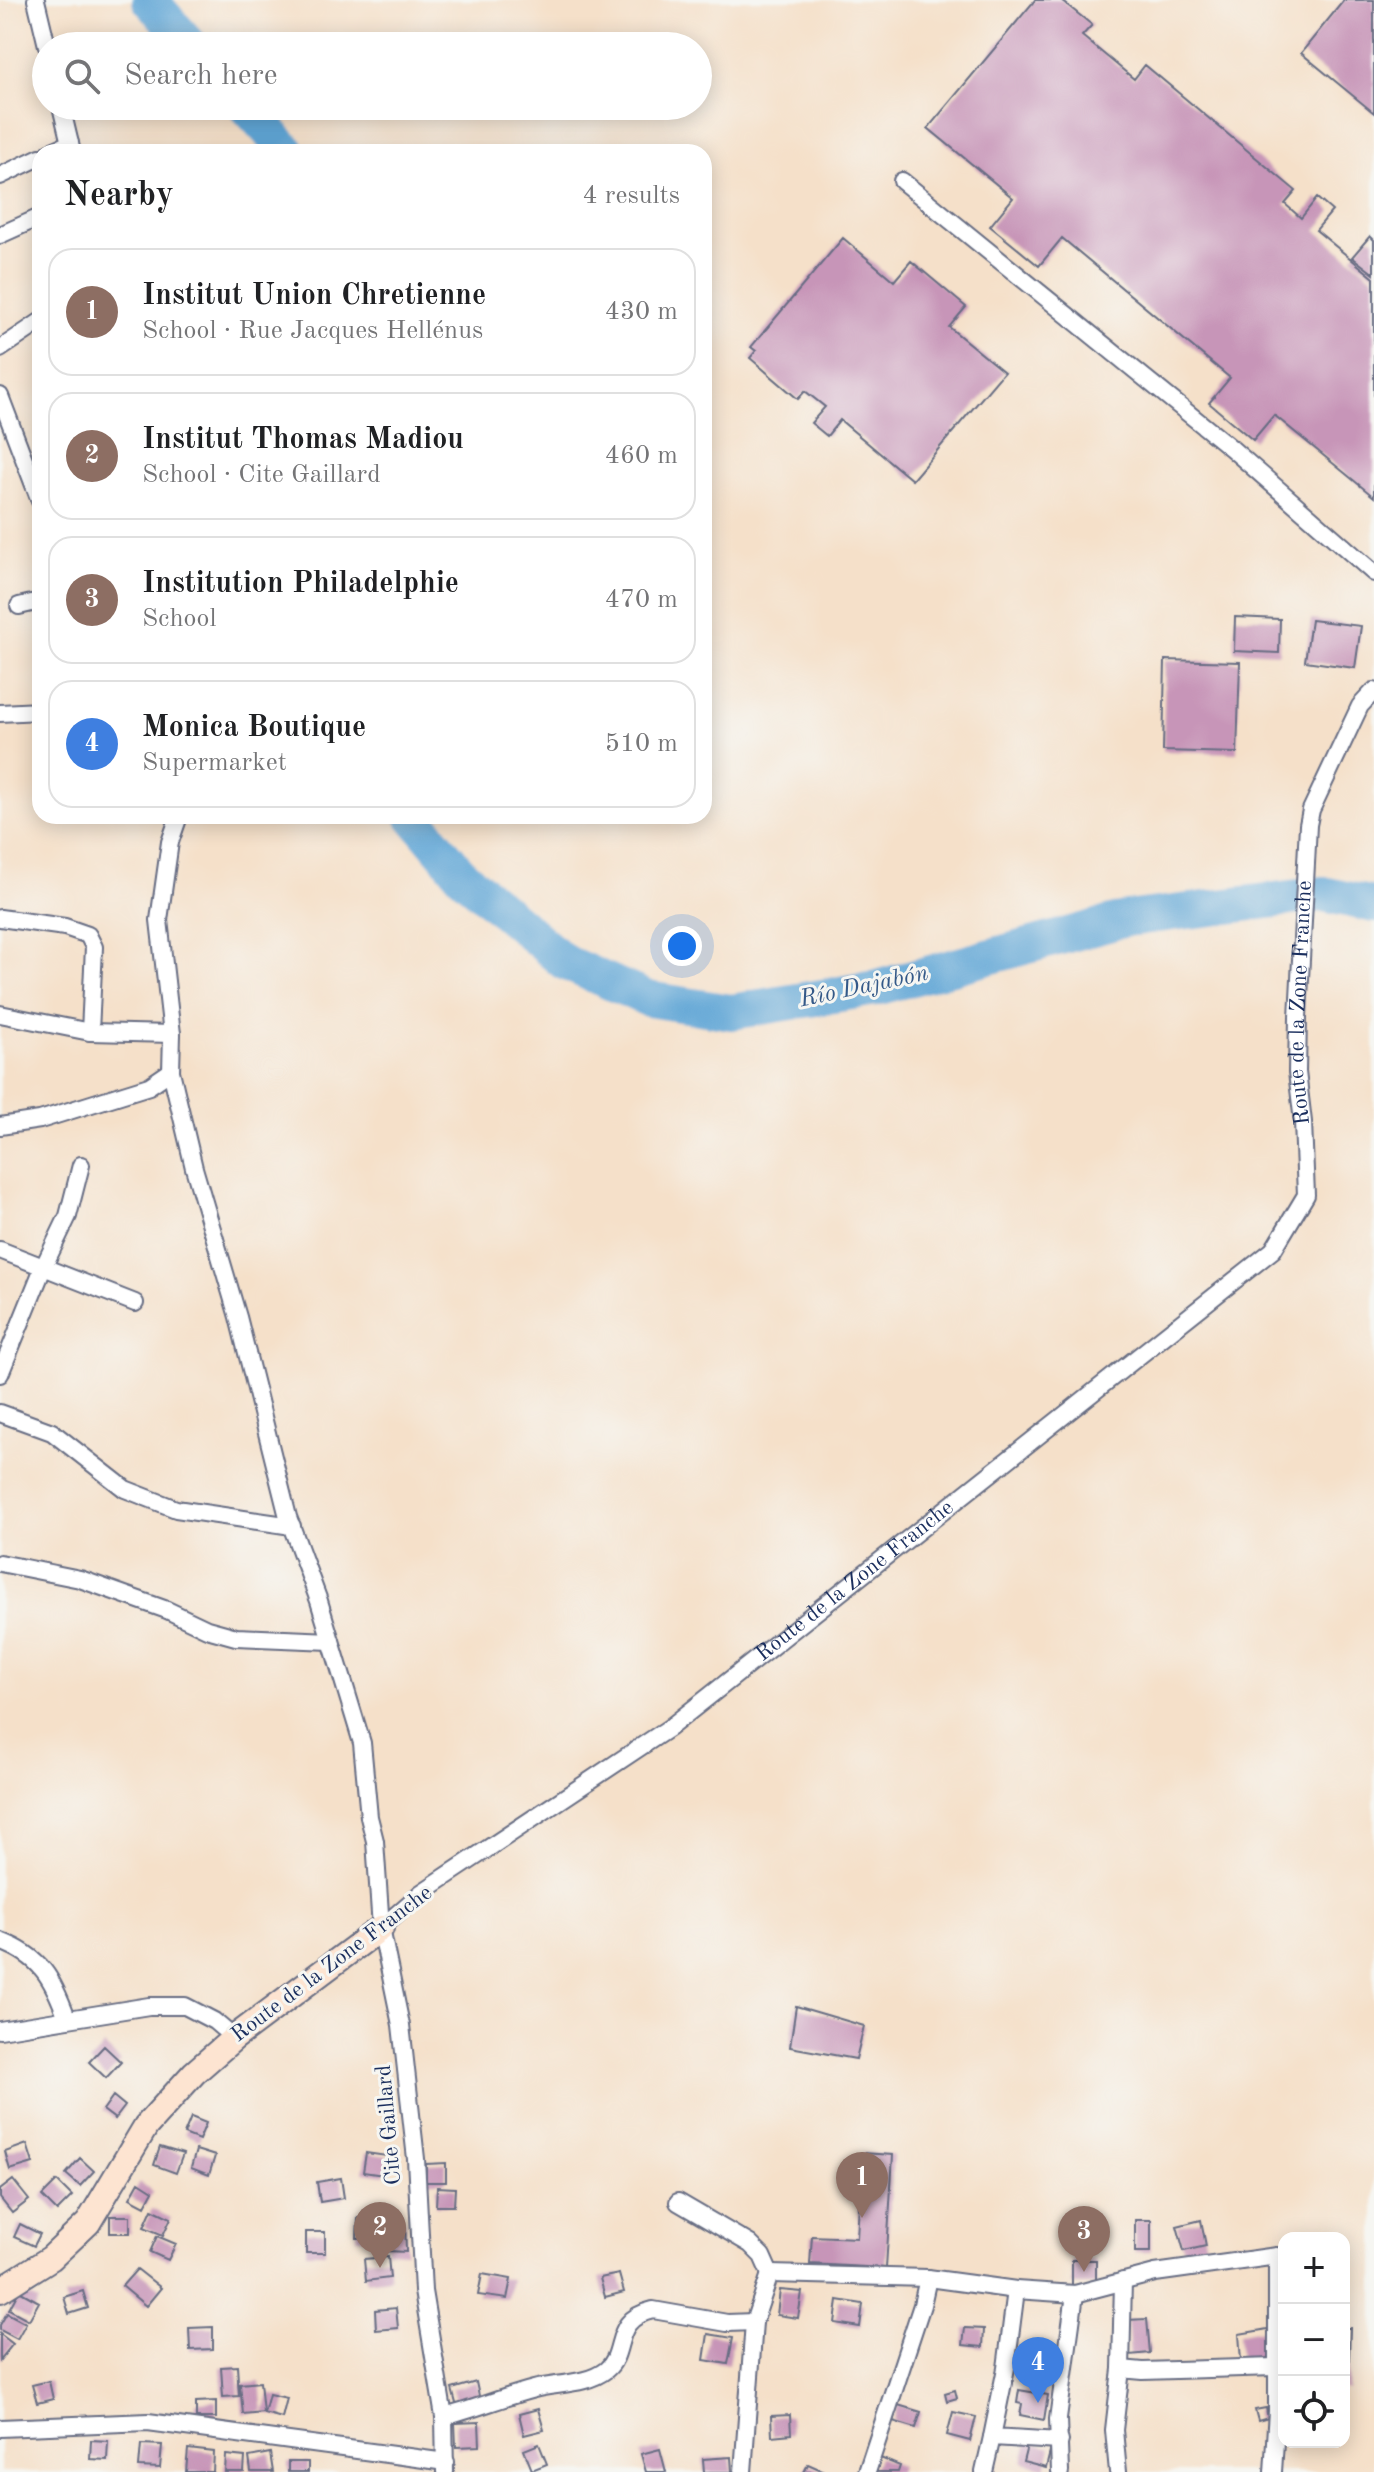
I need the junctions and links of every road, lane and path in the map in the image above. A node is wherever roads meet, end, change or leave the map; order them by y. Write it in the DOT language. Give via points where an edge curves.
graph roads {
  1 [pos="36,0"];
  2 [pos="44,32"];
  3 [pos="64,120"];
  4 [pos="70,144"];
  5 [pos="32,161"];
  6 [pos="0,176"];
  7 [pos="902,181"];
  8 [pos="32,221"];
  9 [pos="0,235"];
  10 [pos="32,327"];
  11 [pos="0,349"];
  12 [pos="0,396"];
  13 [pos="32,480"];
  14 [pos="1374,573"];
  15 [pos="32,603"];
  16 [pos="19,606"];
  17 [pos="1374,691"];
  18 [pos="32,711"];
  19 [pos="0,713"];
  20 [pos="176,824"];
  21 [pos="0,918"];
  22 [pos="0,1014"];
  23 [pos="90,1032"];
  24 [pos="172,1034"];
  25 [pos="171,1071"];
  26 [pos="0,1126"];
  27 [pos="81,1165"];
  28 [pos="0,1250"];
  29 [pos="43,1268"];
  30 [pos="135,1303"];
  31 [pos="0,1374"];
  32 [pos="0,1413"];
  33 [pos="292,1526"];
  34 [pos="0,1563"];
  35 [pos="331,1641"];
  36 [pos="381,1928"];
  37 [pos="0,1941"];
  38 [pos="67,2018"];
  39 [pos="0,2030"];
  40 [pos="234,2038"];
  41 [pos="678,2202"];
  42 [pos="770,2274"];
  43 [pos="928,2278"];
  44 [pos="1123,2281"];
  45 [pos="0,2290"];
  46 [pos="1016,2290"];
  47 [pos="1075,2294"];
  48 [pos="754,2322"];
  49 [pos="1275,2367"];
  50 [pos="1121,2369"];
  51 [pos="444,2417"];
  52 [pos="0,2428"];
  53 [pos="992,2437"];
  54 [pos="1060,2441"];
  55 [pos="445,2467"];
  56 [pos="743,2472"];
  57 [pos="867,2472"];
  58 [pos="984,2472"];
  59 [pos="1060,2472"];
  60 [pos="1118,2472"];
  61 [pos="1273,2472"];
  1 -- 2 [label="street"];
  3 -- 4 [label="street"];
  5 -- 6 [label="street"];
  7 -- 14 [label="street" via="1231,448"];
  8 -- 9 [label="street"];
  10 -- 11 [label="street"];
  12 -- 13 [label="street"];
  15 -- 16 [label="street"];
  17 -- 36 [label="street, Route de la Zone Franche" via="1360,706 1308,825 1297,1072 1306,1195 1273,1250 669,1728 421,1893"];
  18 -- 19 [label="street"];
  20 -- 24 [label="street, Cite Gaillard" via="159,920"];
  21 -- 23 [label="street" via="88,935 94,947"];
  22 -- 23 [label="street"];
  23 -- 24 [label="street"];
  24 -- 25 [label="street, Cite Gaillard"];
  25 -- 26 [label="street" via="149,1086 40,1120"];
  25 -- 33 [label="street, Cite Gaillard"];
  27 -- 29 [label="street" via="68,1216"];
  28 -- 29 [label="street"];
  29 -- 30 [label="street"];
  29 -- 31 [label="street"];
  32 -- 33 [label="street" via="52,1432 125,1489 176,1509"];
  33 -- 35 [label="street, Cite Gaillard"];
  34 -- 35 [label="street" via="80,1579 236,1637"];
  35 -- 36 [label="street, Cite Gaillard" via="362,1743"];
  36 -- 40 [label="street, Route de la Zone Franche"];
  36 -- 51 [label="street, Cite Gaillard" via="401,2025 423,2291"];
  37 -- 38 [label="street" via="41,1966 54,1983"];
  38 -- 39 [label="street"];
  38 -- 40 [label="street" via="185,2006"];
  40 -- 45 [label="street, Route de la Zone Franche" via="146,2126 88,2223 51,2258"];
  41 -- 42 [label="street" via="750,2244"];
  42 -- 43 [label="street"];
  42 -- 48 [label="street"];
  43 -- 46 [label="street"];
  43 -- 57 [label="street"];
  44 -- 47 [label="street"];
  44 -- 49 [label="street" via="1277,2256"];
  44 -- 50 [label="street"];
  46 -- 47 [label="street"];
  46 -- 53 [label="street"];
  47 -- 54 [label="street" via="1058,2419"];
  48 -- 51 [label="street" via="642,2313 630,2321 612,2365 600,2374"];
  48 -- 56 [label="street"];
  49 -- 50 [label="street"];
  49 -- 61 [label="street"];
  50 -- 60 [label="street" via="1114,2430"];
  51 -- 55 [label="street, Cite Gaillard"];
  52 -- 55 [label="street, Cite Gaillard" via="148,2422"];
  53 -- 54 [label="street"];
  53 -- 58 [label="street"];
  54 -- 59 [label="street"];
}
